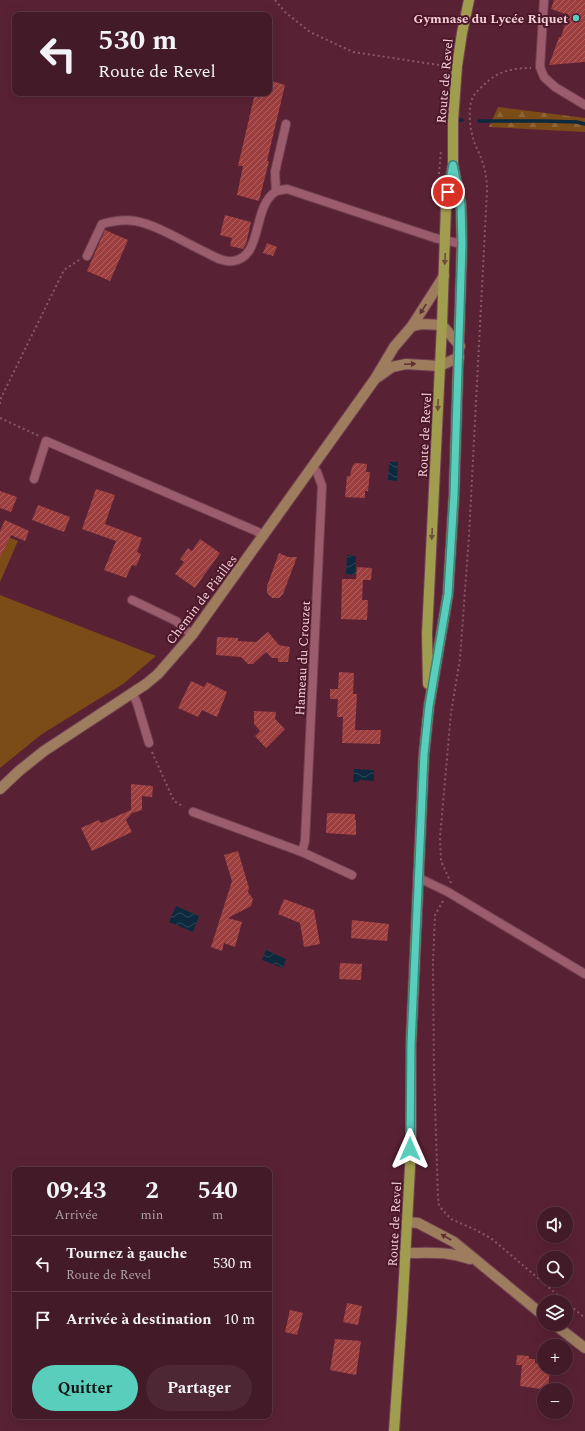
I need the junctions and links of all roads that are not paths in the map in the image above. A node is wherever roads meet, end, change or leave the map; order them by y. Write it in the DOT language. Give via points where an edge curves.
graph roads {
  1 [pos="469,0"];
  2 [pos="544,0"];
  3 [pos="585,105"];
  4 [pos="286,124"];
  5 [pos="453,165"];
  6 [pos="276,191"];
  7 [pos="446,241"];
  8 [pos="462,244"];
  9 [pos="87,256"];
  10 [pos="444,276"];
  11 [pos="442,325"];
  12 [pos="412,326"];
  13 [pos="460,346"];
  14 [pos="459,357"];
  15 [pos="440,366"];
  16 [pos="375,379"];
  17 [pos="312,467"];
  18 [pos="34,479"];
  19 [pos="264,536"];
  20 [pos="132,600"];
  21 [pos="192,635"];
  22 [pos="133,694"];
  23 [pos="429,706"];
  24 [pos="149,743"];
  25 [pos="0,789"];
  26 [pos="193,812"];
  27 [pos="302,852"];
  28 [pos="352,875"];
  29 [pos="419,878"];
  30 [pos="585,974"];
  31 [pos="407,1222"];
  32 [pos="405,1253"];
  33 [pos="477,1261"];
  34 [pos="537,1310"];
  35 [pos="563,1331"];
  36 [pos="585,1348"];
  37 [pos="394,1431"];
  1 -- 5 [label="main road, Route de Revel" via="457,66"];
  2 -- 3 [label="lane" via="540,67 544,77 555,87"];
  4 -- 6 [label="lane" via="275,172"];
  5 -- 7 [label="main road, Route de Revel" via="446,205"];
  5 -- 8 [label="main road, Route de Revel" via="461,205"];
  6 -- 7 [label="lane" via="287,189"];
  6 -- 9 [label="lane" via="261,212 250,251 244,258 232,262 218,259 148,224 116,220 102,224"];
  7 -- 8 [label="lane"];
  7 -- 10 [label="main road, Route de Revel, one-way"];
  8 -- 13 [label="main road, Route de Revel"];
  10 -- 11 [label="main road, Route de Revel"];
  10 -- 12 [label="street, Chemin de Piailles, one-way"];
  11 -- 12 [label="street"];
  11 -- 13 [label="street"];
  11 -- 15 [label="main road, Route de Revel"];
  12 -- 16 [label="street, Chemin de Piailles" via="394,347"];
  13 -- 14 [label="main road, Route de Revel"];
  14 -- 15 [label="street, Chemin de Piailles"];
  14 -- 23 [label="main road, Route de Revel" via="448,594"];
  16 -- 15 [label="street, Chemin de Piailles, one-way" via="392,367 406,364"];
  15 -- 23 [label="main road, Route de Revel, one-way" via="427,634"];
  16 -- 17 [label="street, Chemin de Piailles"];
  17 -- 19 [label="street, Chemin de Piailles"];
  17 -- 27 [label="lane, Hameau du Crouzet" via="317,472 322,486 305,841"];
  18 -- 19 [label="lane" via="46,442"];
  19 -- 21 [label="street, Chemin de Piailles"];
  20 -- 21 [label="lane" via="176,621"];
  21 -- 22 [label="street, Chemin de Piailles" via="158,674"];
  22 -- 24 [label="lane"];
  22 -- 25 [label="street, Chemin de Piailles" via="44,751"];
  23 -- 29 [label="main road, Route de Revel" via="424,754"];
  26 -- 27 [label="lane"];
  27 -- 28 [label="lane"];
  29 -- 30 [label="lane" via="448,892"];
  29 -- 31 [label="main road, Route de Revel" via="411,1044"];
  31 -- 32 [label="main road, Route de Revel"];
  33 -- 31 [label="street, one-way" via="438,1232 418,1223"];
  32 -- 33 [label="street" via="443,1252"];
  32 -- 37 [label="main road, Route de Revel"];
  33 -- 34 [label="street"];
  35 -- 36 [label="street"];
}
